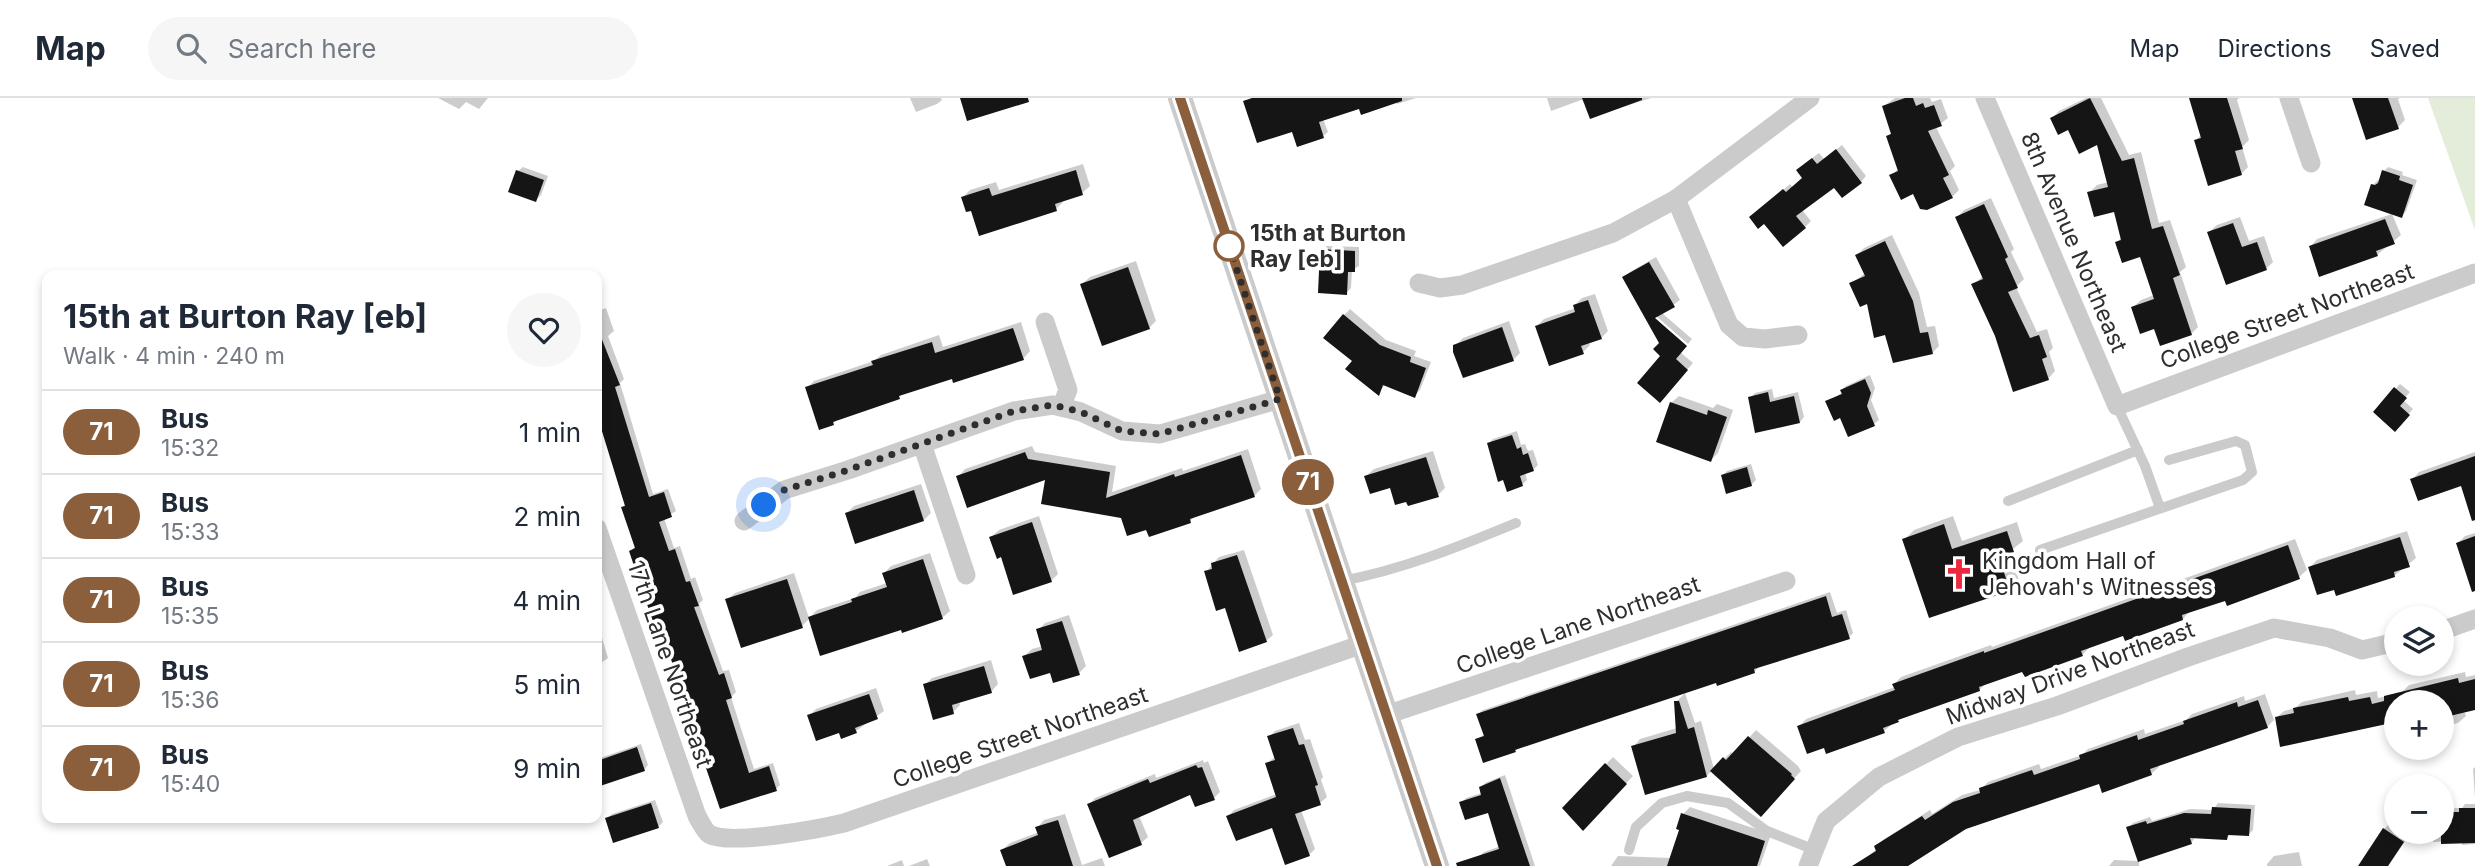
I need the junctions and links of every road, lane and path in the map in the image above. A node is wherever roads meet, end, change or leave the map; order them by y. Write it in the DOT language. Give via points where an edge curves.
graph roads {
  1 [pos="1180,98"];
  2 [pos="1810,98"];
  3 [pos="1985,98"];
  4 [pos="2289,98"];
  5 [pos="2311,163"];
  6 [pos="1676,199"];
  7 [pos="2475,273"];
  8 [pos="1419,284"];
  9 [pos="1045,322"];
  10 [pos="1798,335"];
  11 [pos="1280,399"];
  12 [pos="2117,406"];
  13 [pos="1061,407"];
  14 [pos="922,444"];
  15 [pos="2138,450"];
  16 [pos="2169,460"];
  17 [pos="2007,501"];
  18 [pos="2160,508"];
  19 [pos="744,521"];
  20 [pos="1516,523"];
  21 [pos="602,542"];
  22 [pos="2040,550"];
  23 [pos="966,575"];
  24 [pos="1341,581"];
  25 [pos="1786,582"];
  26 [pos="2475,619"];
  27 [pos="2454,626"];
  28 [pos="1363,645"];
  29 [pos="2384,645"];
  30 [pos="1387,715"];
  31 [pos="697,816"];
  32 [pos="1629,850"];
  33 [pos="1811,858"];
  34 [pos="1437,866"];
  1 -- 11 [label="street"];
  2 -- 6 [label="street"];
  3 -- 12 [label="street, 8th Avenue Northeast"];
  4 -- 5 [label="street"];
  6 -- 8 [label="street" via="1613,233 1462,285 1440,288"];
  6 -- 10 [label="street" via="1729,326 1743,337"];
  7 -- 12 [label="street, College Street Northeast"];
  9 -- 13 [label="street" via="1068,390"];
  11 -- 13 [label="street" via="1160,434 1122,431"];
  11 -- 24 [label="street"];
  12 -- 15 [label="lane"];
  13 -- 14 [label="street" via="1014,411"];
  14 -- 19 [label="street" via="784,490"];
  14 -- 23 [label="street"];
  15 -- 17 [label="lane"];
  15 -- 18 [label="lane"];
  16 -- 18 [label="lane" via="2236,441 2245,446 2252,472 2243,480"];
  18 -- 22 [label="lane"];
  20 -- 24 [label="lane" via="1453,548"];
  21 -- 31 [label="street, 17th Lane Northeast"];
  24 -- 28 [label="street"];
  25 -- 30 [label="street, College Lane Northeast"];
  26 -- 27 [label="street"];
  28 -- 30 [label="street"];
  28 -- 31 [label="street, College Street Northeast" via="817,830 726,839 708,833"];
  29 -- 33 [label="street, Midway Drive Northeast" via="2362,650 2330,638 2274,628 1958,737 1879,777 1826,821"];
  30 -- 34 [label="street"];
  32 -- 33 [label="lane" via="1636,827 1662,803 1687,796 1728,803"];
}
